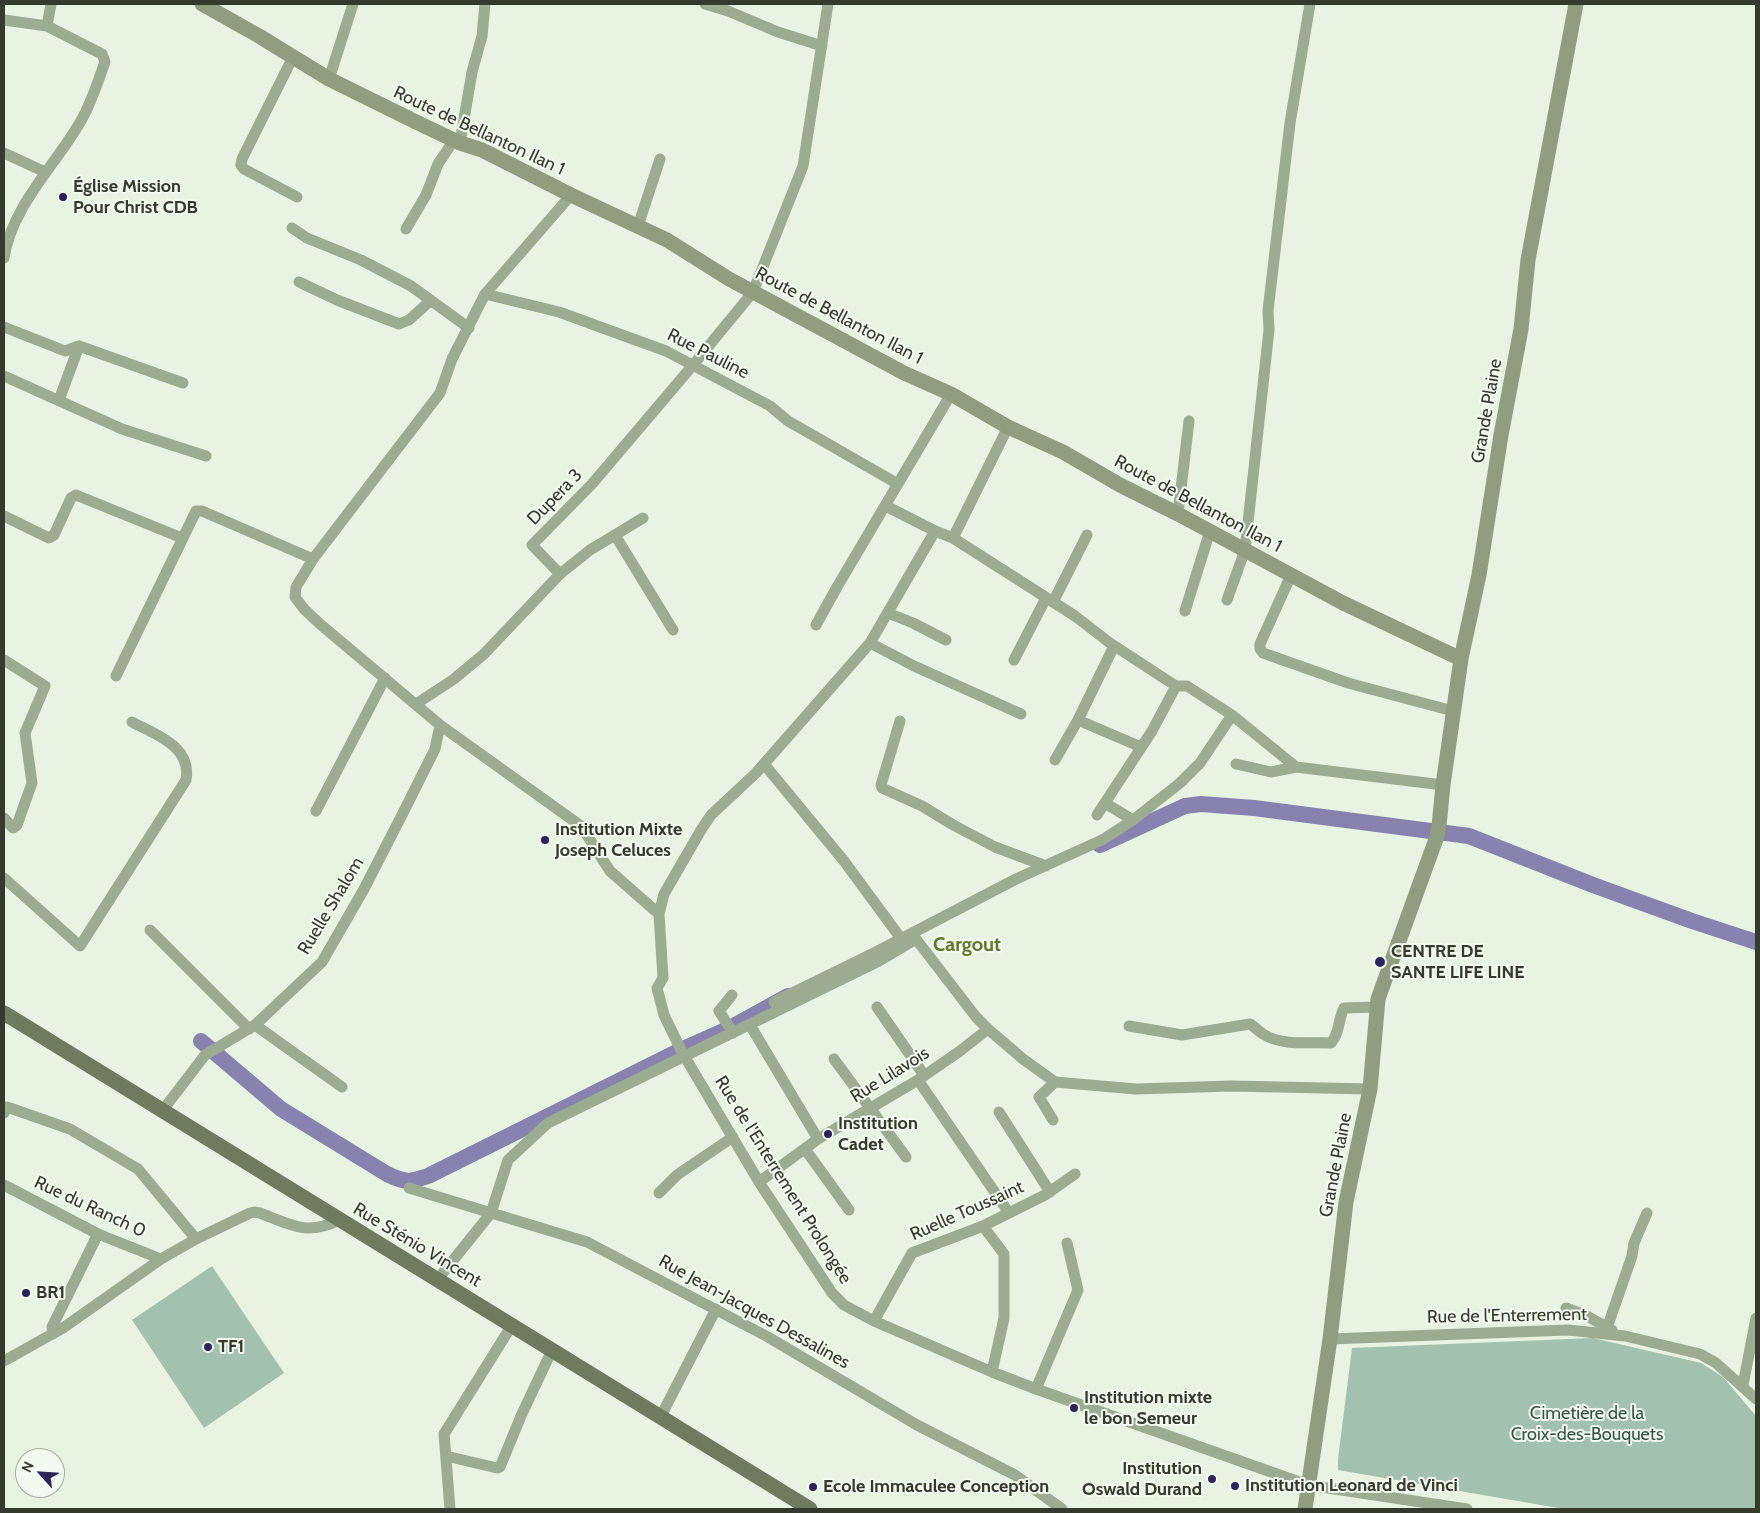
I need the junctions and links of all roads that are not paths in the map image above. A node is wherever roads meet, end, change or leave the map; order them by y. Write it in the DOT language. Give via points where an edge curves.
graph roads {
  1 [pos="51,4"];
  2 [pos="202,4"];
  3 [pos="353,4"];
  4 [pos="485,4"];
  5 [pos="705,4"];
  6 [pos="828,4"];
  7 [pos="1310,4"];
  8 [pos="1576,4"];
  9 [pos="4,20"];
  10 [pos="47,26"];
  11 [pos="822,46"];
  12 [pos="293,57"];
  13 [pos="329,79"];
  14 [pos="457,141"];
  15 [pos="4,153"];
  16 [pos="660,159"];
  17 [pos="45,172"];
  18 [pos="572,195"];
  19 [pos="297,197"];
  20 [pos="638,226"];
  21 [pos="292,228"];
  22 [pos="406,229"];
  23 [pos="4,258"];
  24 [pos="299,282"];
  25 [pos="753,292"];
  26 [pos="485,294"];
  27 [pos="430,301"];
  28 [pos="4,326"];
  29 [pos="469,328"];
  30 [pos="79,346"];
  31 [pos="693,365"];
  32 [pos="4,376"];
  33 [pos="184,383"];
  34 [pos="950,394"];
  35 [pos="59,400"];
  36 [pos="1189,421"];
  37 [pos="1008,427"];
  38 [pos="206,456"];
  39 [pos="898,484"];
  40 [pos="886,506"];
  41 [pos="1178,514"];
  42 [pos="4,516"];
  43 [pos="642,518"];
  44 [pos="935,531"];
  45 [pos="1210,531"];
  46 [pos="616,534"];
  47 [pos="1087,535"];
  48 [pos="182,538"];
  49 [pos="953,538"];
  50 [pos="1245,550"];
  51 [pos="313,559"];
  52 [pos="560,574"];
  53 [pos="1291,575"];
  54 [pos="1049,600"];
  55 [pos="1227,600"];
  56 [pos="1184,611"];
  57 [pos="888,613"];
  58 [pos="816,625"];
  59 [pos="673,630"];
  60 [pos="946,640"];
  61 [pos="870,643"];
  62 [pos="1114,646"];
  63 [pos="1461,659"];
  64 [pos="4,660"];
  65 [pos="1014,660"];
  66 [pos="116,676"];
  67 [pos="385,678"];
  68 [pos="1176,686"];
  69 [pos="416,704"];
  70 [pos="1453,711"];
  71 [pos="1021,714"];
  72 [pos="1232,715"];
  73 [pos="1078,720"];
  74 [pos="900,721"];
  75 [pos="132,722"];
  76 [pos="440,725"];
  77 [pos="1142,747"];
  78 [pos="1055,760"];
  79 [pos="764,764"];
  80 [pos="1236,764"];
  81 [pos="1296,767"];
  82 [pos="1442,785"];
  83 [pos="1105,803"];
  84 [pos="316,811"];
  85 [pos="1096,815"];
  86 [pos="4,818"];
  87 [pos="1133,820"];
  88 [pos="1046,866"];
  89 [pos="4,878"];
  90 [pos="659,914"];
  91 [pos="150,930"];
  92 [pos="904,942"];
  93 [pos="878,956"];
  94 [pos="732,995"];
  95 [pos="774,1002"];
  96 [pos="877,1007"];
  97 [pos="1378,1007"];
  98 [pos="4,1013"];
  99 [pos="750,1024"];
  100 [pos="1129,1026"];
  101 [pos="252,1027"];
  102 [pos="988,1029"];
  103 [pos="731,1030"];
  104 [pos="682,1052"];
  105 [pos="834,1059"];
  106 [pos="921,1078"];
  107 [pos="1055,1082"];
  108 [pos="342,1087"];
  109 [pos="1370,1089"];
  110 [pos="870,1107"];
  111 [pos="5,1109"];
  112 [pos="163,1110"];
  113 [pos="999,1112"];
  114 [pos="1054,1120"];
  115 [pos="733,1137"];
  116 [pos="818,1139"];
  117 [pos="805,1149"];
  118 [pos="906,1157"];
  119 [pos="1075,1174"];
  120 [pos="759,1182"];
  121 [pos="4,1185"];
  122 [pos="410,1188"];
  123 [pos="1050,1192"];
  124 [pos="659,1194"];
  125 [pos="849,1210"];
  126 [pos="491,1213"];
  127 [pos="1009,1213"];
  128 [pos="1647,1213"];
  129 [pos="340,1220"];
  130 [pos="983,1226"];
  131 [pos="98,1234"];
  132 [pos="196,1240"];
  133 [pos="1067,1243"];
  134 [pos="161,1259"];
  135 [pos="438,1279"];
  136 [pos="1566,1308"];
  137 [pos="716,1309"];
  138 [pos="1756,1318"];
  139 [pos="874,1321"];
  140 [pos="512,1325"];
  141 [pos="1607,1328"];
  142 [pos="53,1334"];
  143 [pos="1625,1336"];
  144 [pos="1330,1339"];
  145 [pos="552,1350"];
  146 [pos="4,1361"];
  147 [pos="992,1372"];
  148 [pos="1743,1385"];
  149 [pos="1036,1389"];
  150 [pos="1756,1398"];
  151 [pos="661,1416"];
  152 [pos="446,1456"];
  153 [pos="1308,1485"];
  154 [pos="450,1509"];
  155 [pos="810,1509"];
  156 [pos="1062,1509"];
  157 [pos="1305,1509"];
  158 [pos="1467,1509"];
  1 -- 10 [label="street"];
  2 -- 12 [label="street, Route de Bellanton Ilan 1"];
  3 -- 13 [label="street"];
  4 -- 14 [label="street" via="482,36"];
  5 -- 11 [label="street"];
  6 -- 11 [label="street, Dupera 3"];
  7 -- 50 [label="street" via="1290,123"];
  8 -- 63 [label="street, Grande Plaine" via="1528,260 1521,329 1480,569"];
  9 -- 10 [label="street"];
  10 -- 17 [label="street" via="102,54 105,62 82,118"];
  11 -- 25 [label="street, Dupera 3" via="803,166"];
  12 -- 13 [label="street, Route de Bellanton Ilan 1"];
  12 -- 19 [label="street" via="242,159 242,165"];
  13 -- 14 [label="street, Route de Bellanton Ilan 1"];
  14 -- 18 [label="street, Route de Bellanton Ilan 1"];
  14 -- 22 [label="street" via="438,164 426,195"];
  15 -- 17 [label="street"];
  16 -- 20 [label="street"];
  17 -- 23 [label="street" via="22,210 6,245"];
  18 -- 20 [label="street, Route de Bellanton Ilan 1"];
  18 -- 26 [label="street"];
  20 -- 25 [label="street, Route de Bellanton Ilan 1"];
  21 -- 27 [label="street" via="411,286"];
  24 -- 27 [label="street" via="399,324 409,320"];
  25 -- 31 [label="street, Dupera 3"];
  25 -- 34 [label="street, Route de Bellanton Ilan 1" via="904,373"];
  26 -- 29 [label="street"];
  26 -- 31 [label="street, Rue Pauline" via="599,325"];
  27 -- 29 [label="street"];
  28 -- 30 [label="street" via="64,351"];
  29 -- 51 [label="street" via="440,393"];
  30 -- 33 [label="street"];
  30 -- 35 [label="street"];
  31 -- 39 [label="street, Rue Pauline" via="770,406 788,421"];
  31 -- 52 [label="street, Dupera 3" via="592,484 532,545"];
  32 -- 35 [label="street"];
  34 -- 37 [label="street, Route de Bellanton Ilan 1"];
  34 -- 39 [label="street"];
  35 -- 38 [label="street" via="122,429"];
  36 -- 41 [label="street"];
  37 -- 41 [label="street, Route de Bellanton Ilan 1" via="1063,452 1120,486"];
  37 -- 49 [label="street"];
  39 -- 40 [label="street"];
  40 -- 44 [label="street"];
  40 -- 58 [label="street"];
  41 -- 45 [label="street, Route de Bellanton Ilan 1"];
  42 -- 48 [label="street" via="49,538 54,535 71,498 76,495"];
  43 -- 46 [label="street"];
  44 -- 49 [label="street"];
  44 -- 57 [label="street, Rue de l'Enterrement Prolongée"];
  45 -- 50 [label="street, Route de Bellanton Ilan 1"];
  45 -- 56 [label="street"];
  46 -- 52 [label="street"];
  46 -- 59 [label="street"];
  47 -- 54 [label="street"];
  48 -- 51 [label="street" via="196,511 202,511"];
  48 -- 66 [label="street"];
  49 -- 54 [label="street"];
  50 -- 53 [label="street, Route de Bellanton Ilan 1"];
  50 -- 55 [label="street"];
  51 -- 67 [label="street" via="296,587 295,596 320,624"];
  52 -- 69 [label="street" via="484,654"];
  53 -- 63 [label="street, Route de Bellanton Ilan 1"];
  53 -- 70 [label="street" via="1260,644 1263,653 1348,683"];
  54 -- 62 [label="street"];
  54 -- 65 [label="street"];
  57 -- 60 [label="street"];
  57 -- 61 [label="street, Rue de l'Enterrement Prolongée"];
  61 -- 71 [label="street"];
  61 -- 79 [label="street, Rue de l'Enterrement Prolongée"];
  62 -- 68 [label="street"];
  62 -- 73 [label="street"];
  63 -- 70 [label="street, Grande Plaine"];
  64 -- 86 [label="street" via="45,686 25,733 32,783 17,825 13,828"];
  67 -- 69 [label="street"];
  67 -- 84 [label="street"];
  68 -- 72 [label="street" via="1187,686"];
  68 -- 77 [label="street"];
  69 -- 76 [label="street"];
  70 -- 82 [label="street, Grande Plaine"];
  72 -- 81 [label="street"];
  72 -- 87 [label="street" via="1200,762 1180,783"];
  73 -- 77 [label="street"];
  73 -- 78 [label="street"];
  74 -- 88 [label="street" via="882,788 922,806 995,847"];
  75 -- 89 [label="street" via="172,744 186,763 186,780 80,946"];
  76 -- 90 [label="street" via="582,826 610,871"];
  76 -- 101 [label="street, Ruelle Shalom" via="435,749 364,889 322,962"];
  77 -- 83 [label="street"];
  79 -- 90 [label="street, Rue de l'Enterrement Prolongée" via="701,830 664,894"];
  79 -- 92 [label="street" via="844,861"];
  80 -- 81 [label="street" via="1271,772"];
  81 -- 82 [label="street"];
  82 -- 97 [label="street, Grande Plaine" via="1438,832 1378,999"];
  83 -- 85 [label="street"];
  83 -- 87 [label="street"];
  87 -- 88 [label="street" via="1102,840"];
  88 -- 92 [label="street"];
  90 -- 104 [label="street, Rue de l'Enterrement Prolongée" via="663,978 657,988 664,1015"];
  91 -- 101 [label="street"];
  92 -- 93 [label="street"];
  92 -- 102 [label="street" via="916,939"];
  93 -- 95 [label="street"];
  93 -- 99 [label="street"];
  94 -- 103 [label="street" via="719,1012"];
  96 -- 106 [label="street"];
  97 -- 100 [label="street" via="1344,1008 1331,1043 1283,1041 1263,1034 1250,1024 1182,1035"];
  97 -- 109 [label="street, Grande Plaine"];
  98 -- 112 [label="main road, Rue Sténio Vincent"];
  99 -- 103 [label="street"];
  99 -- 116 [label="street"];
  101 -- 108 [label="street"];
  101 -- 112 [label="street, Ruelle Shalom" via="204,1055"];
  102 -- 106 [label="street, Rue Lilavois"];
  102 -- 107 [label="street"];
  103 -- 104 [label="street"];
  104 -- 115 [label="street, Rue de l'Enterrement Prolongée"];
  104 -- 126 [label="street" via="548,1123 508,1160"];
  105 -- 110 [label="street"];
  106 -- 110 [label="street, Rue Lilavois"];
  106 -- 127 [label="street"];
  107 -- 109 [label="street" via="1136,1089 1231,1086"];
  107 -- 114 [label="street" via="1039,1097"];
  109 -- 144 [label="street, Grande Plaine" via="1346,1202"];
  110 -- 116 [label="street, Rue Lilavois"];
  110 -- 118 [label="street"];
  111 -- 132 [label="street, Rue du Ranch 0" via="70,1129 138,1169"];
  112 -- 129 [label="main road, Rue Sténio Vincent"];
  113 -- 123 [label="street"];
  115 -- 120 [label="street, Rue de l'Enterrement Prolongée"];
  115 -- 124 [label="street" via="677,1175"];
  116 -- 117 [label="street, Rue Lilavois"];
  117 -- 120 [label="street, Rue Lilavois"];
  117 -- 125 [label="street"];
  119 -- 123 [label="street, Ruelle Toussaint"];
  120 -- 139 [label="street, Rue de l'Enterrement Prolongée" via="832,1293 844,1305"];
  121 -- 131 [label="street, Rue du Ranch 0"];
  122 -- 126 [label="street, Rue Jean-Jacques Dessalines"];
  123 -- 127 [label="street, Ruelle Toussaint"];
  126 -- 135 [label="street"];
  126 -- 137 [label="street, Rue Jean-Jacques Dessalines" via="587,1242"];
  127 -- 130 [label="street, Ruelle Toussaint"];
  128 -- 141 [label="street"];
  129 -- 132 [label="street" via="308,1229 254,1212"];
  129 -- 135 [label="main road, Rue Sténio Vincent"];
  130 -- 139 [label="street, Ruelle Toussaint" via="912,1254"];
  130 -- 147 [label="street" via="1004,1254 1004,1318"];
  131 -- 134 [label="street, Rue du Ranch 0"];
  131 -- 142 [label="street" via="52,1327"];
  132 -- 134 [label="street"];
  133 -- 149 [label="street" via="1078,1290"];
  134 -- 142 [label="street"];
  135 -- 140 [label="main road, Rue Sténio Vincent"];
  136 -- 141 [label="street"];
  137 -- 151 [label="street"];
  137 -- 156 [label="street, Rue Jean-Jacques Dessalines" via="917,1425 1015,1475"];
  138 -- 148 [label="street"];
  139 -- 147 [label="street, Rue de l'Enterrement Prolongée"];
  140 -- 145 [label="main road, Rue Sténio Vincent"];
  140 -- 152 [label="street" via="444,1434"];
  141 -- 143 [label="street"];
  142 -- 146 [label="street"];
  143 -- 144 [label="street, Rue de l'Enterrement" via="1568,1330"];
  143 -- 148 [label="street, Rue de l'Enterrement" via="1700,1354"];
  144 -- 153 [label="street, Grande Plaine"];
  145 -- 151 [label="main road, Rue Sténio Vincent"];
  145 -- 152 [label="street" via="500,1467"];
  147 -- 149 [label="street, Rue de l'Enterrement Prolongée"];
  148 -- 150 [label="street, Rue de l'Enterrement"];
  149 -- 153 [label="street, Rue de l'Enterrement Prolongée"];
  151 -- 155 [label="main road, Rue Sténio Vincent"];
  152 -- 154 [label="street"];
  153 -- 157 [label="street, Grande Plaine"];
  153 -- 158 [label="street"];
}
